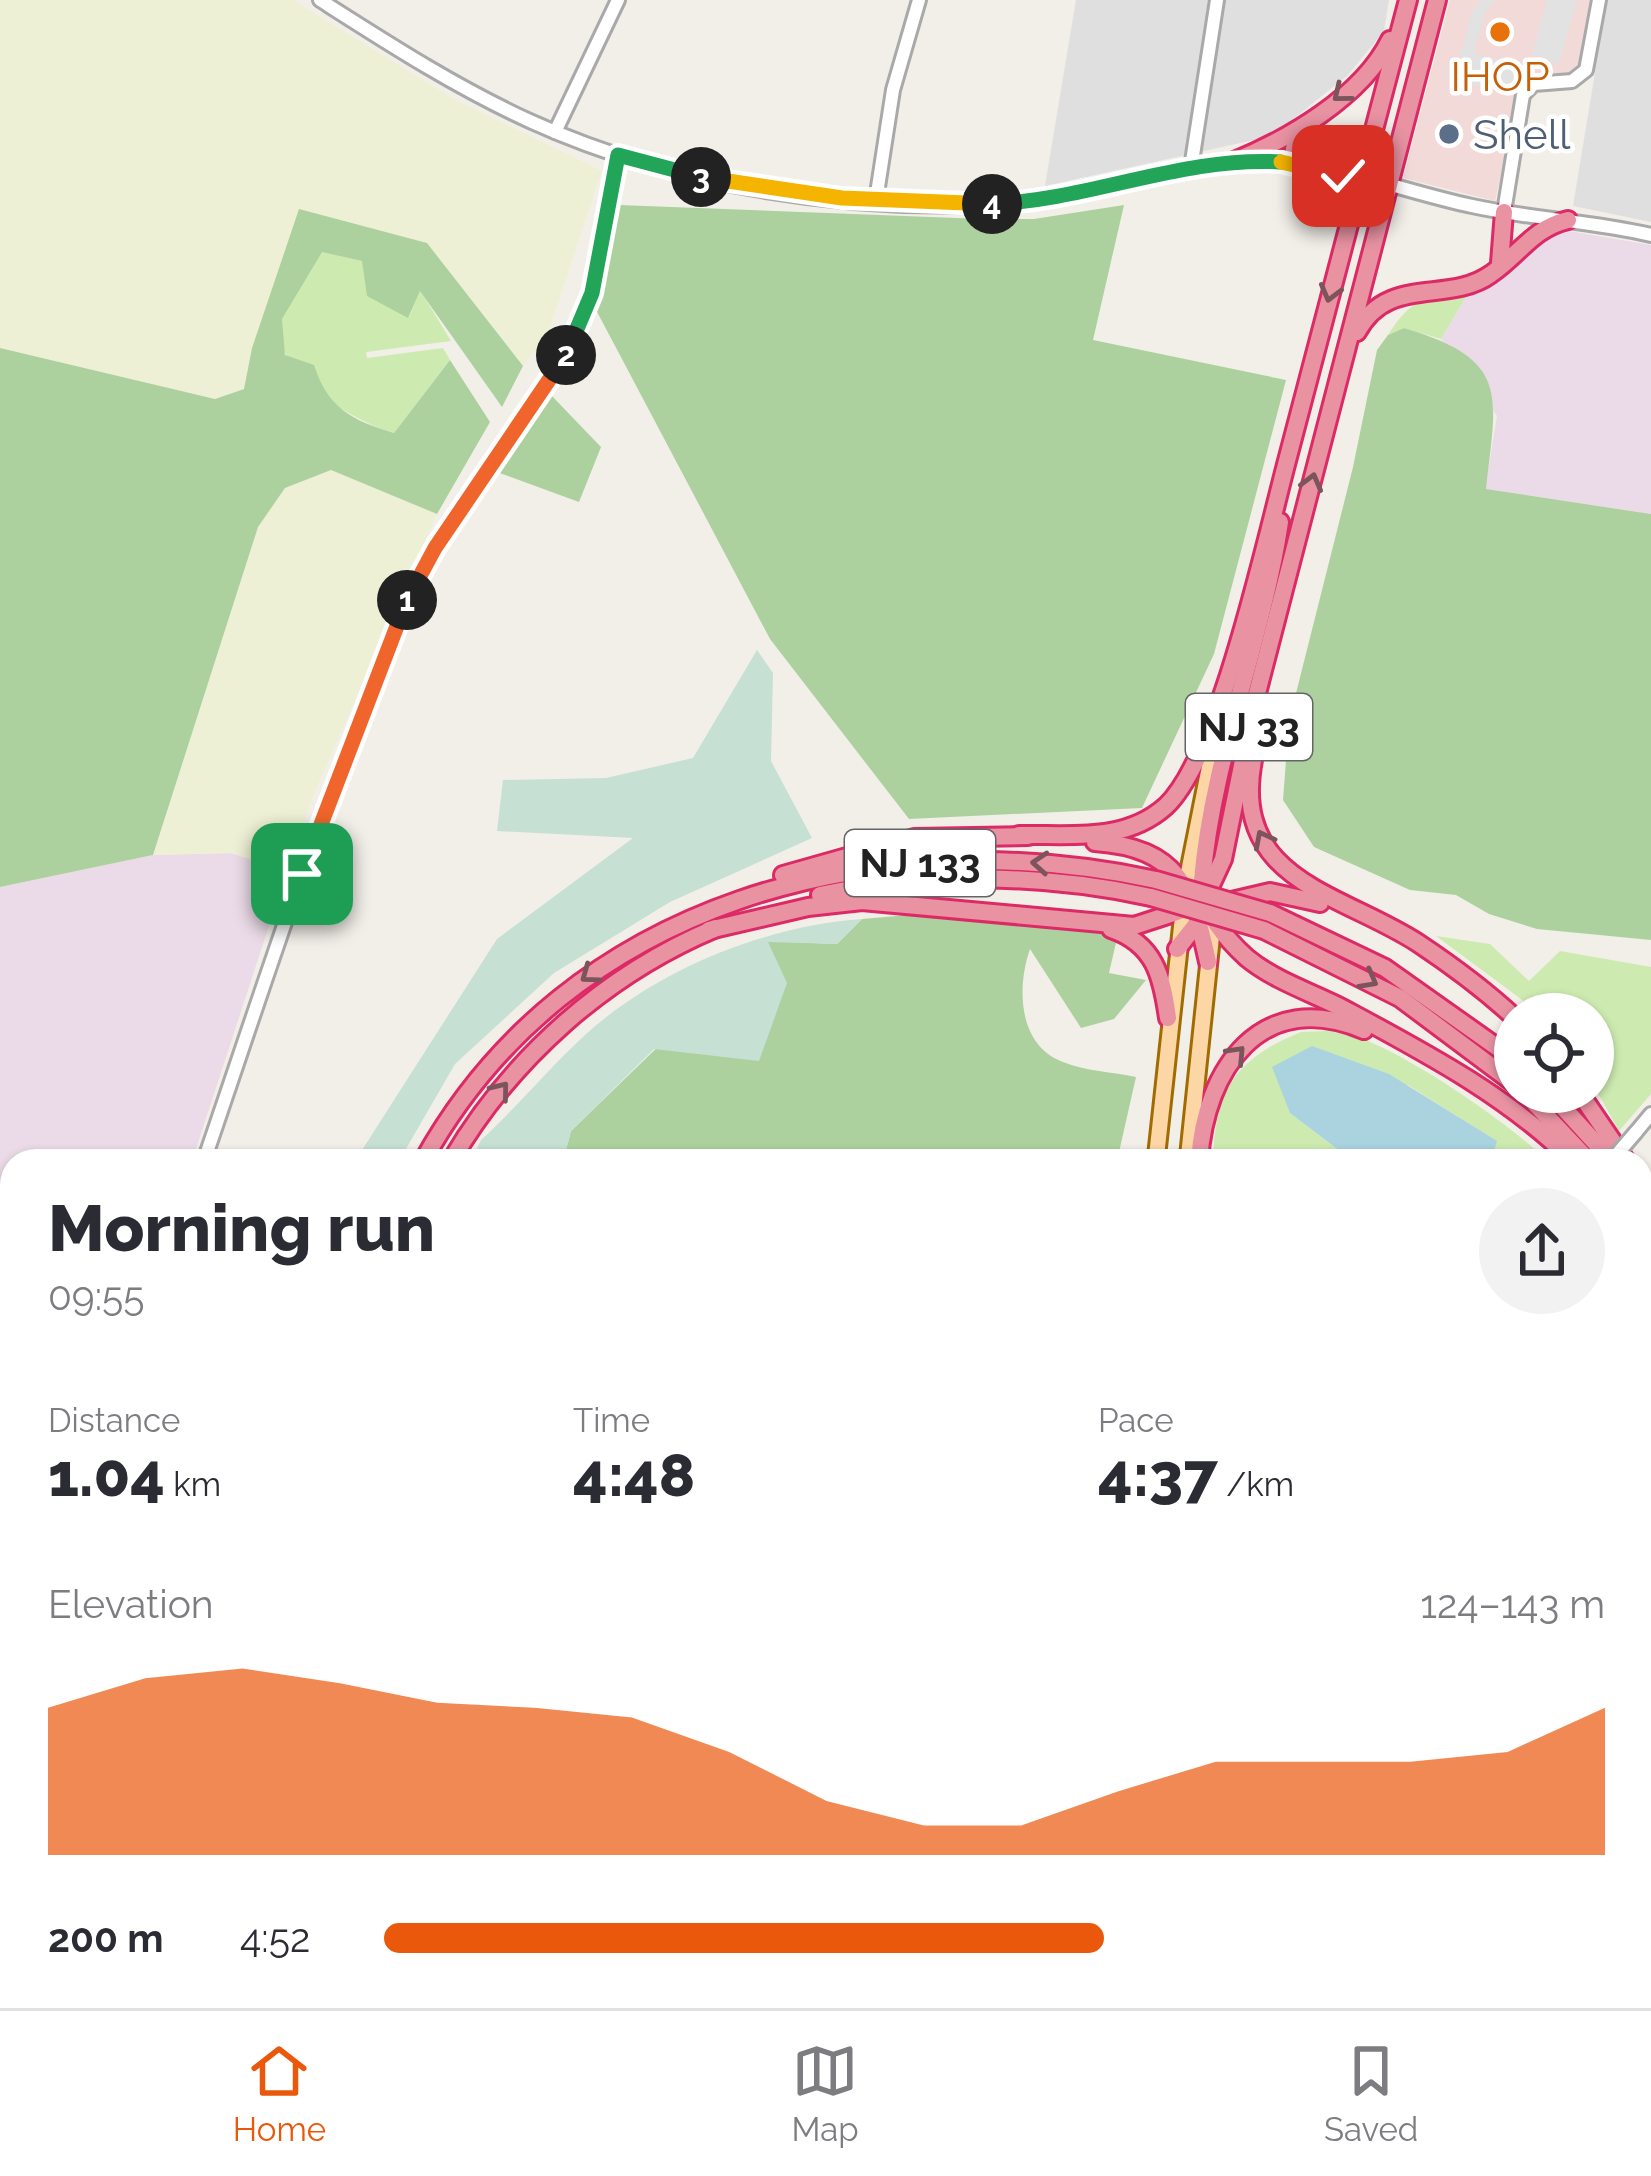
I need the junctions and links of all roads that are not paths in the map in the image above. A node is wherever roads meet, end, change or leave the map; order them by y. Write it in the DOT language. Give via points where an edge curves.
graph roads {
  1 [pos="320,0"];
  2 [pos="618,0"];
  3 [pos="919,0"];
  4 [pos="1217,0"];
  5 [pos="1407,0"];
  6 [pos="1437,0"];
  7 [pos="1599,0"];
  8 [pos="1297,130"];
  9 [pos="555,132"];
  10 [pos="618,155"];
  11 [pos="1230,163"];
  12 [pos="1292,163"];
  13 [pos="1191,168"];
  14 [pos="1360,180"];
  15 [pos="1389,187"];
  16 [pos="876,200"];
  17 [pos="1504,212"];
  18 [pos="1568,220"];
  19 [pos="1651,236"];
  20 [pos="1497,269"];
  21 [pos="1346,354"];
  22 [pos="1292,438"];
  23 [pos="1282,595"];
  24 [pos="1238,646"];
  25 [pos="1019,835"];
  26 [pos="1153,888"];
  27 [pos="1200,906"];
  28 [pos="690,916"];
  29 [pos="1267,922"];
  30 [pos="1099,926"];
  31 [pos="710,930"];
  32 [pos="1177,949"];
  33 [pos="1208,962"];
  34 [pos="1459,975"];
  35 [pos="1494,1002"];
  36 [pos="1168,1018"];
  37 [pos="1494,1045"];
  38 [pos="1494,1068"];
  39 [pos="1490,1094"];
  40 [pos="1543,1113"];
  41 [pos="1568,1113"];
  42 [pos="1593,1113"];
  43 [pos="1651,1114"];
  44 [pos="208,1149"];
  45 [pos="431,1149"];
  46 [pos="459,1149"];
  47 [pos="1157,1149"];
  48 [pos="1189,1149"];
  49 [pos="1200,1149"];
  50 [pos="1558,1149"];
  51 [pos="1578,1149"];
  52 [pos="1601,1149"];
  53 [pos="1618,1149"];
  54 [pos="1622,1149"];
  1 -- 9 [label="street"];
  2 -- 9 [label="street"];
  3 -- 16 [label="street" via="893,90"];
  4 -- 13 [label="street"];
  5 -- 8 [label="highway, one-way" via="1369,71"];
  5 -- 14 [label="highway, NJ 33"];
  6 -- 15 [label="highway, NJ 33"];
  7 -- 17 [label="street" via="1586,70 1572,81 1534,84 1523,95"];
  8 -- 11 [label="highway"];
  8 -- 12 [label="highway"];
  9 -- 10 [label="street"];
  10 -- 16 [label="street" via="725,183"];
  10 -- 44 [label="street" via="584,317 406,601"];
  11 -- 12 [label="street"];
  11 -- 13 [label="street"];
  12 -- 14 [label="street"];
  13 -- 16 [label="street" via="1012,203"];
  14 -- 15 [label="street"];
  14 -- 22 [label="highway, NJ 33, one-way"];
  15 -- 17 [label="street"];
  15 -- 21 [label="highway, NJ 33"];
  17 -- 18 [label="street"];
  17 -- 20 [label="highway"];
  18 -- 19 [label="street"];
  18 -- 20 [label="highway" via="1539,230"];
  20 -- 21 [label="highway" via="1476,281 1390,298 1364,320"];
  23 -- 21 [label="highway, NJ 33, one-way"];
  22 -- 24 [label="highway, NJ 33"];
  22 -- 27 [label="highway"];
  23 -- 27 [label="highway, NJ 33" via="1222,860"];
  34 -- 23 [label="highway, one-way" via="1420,944 1297,880 1261,840 1250,776"];
  24 -- 25 [label="highway" via="1192,767 1162,809 1109,833"];
  24 -- 27 [label="main road, NJ 33"];
  25 -- 27 [label="highway" via="1131,847 1165,862"];
  25 -- 28 [label="highway" via="875,846 735,890"];
  26 -- 28 [label="highway, NJ 133, one-way" via="1045,863 933,862 808,879"];
  26 -- 29 [label="highway, NJ 133, bridge"];
  26 -- 31 [label="highway, NJ 133" via="905,882 802,899"];
  27 -- 30 [label="highway" via="1143,925"];
  27 -- 32 [label="highway"];
  27 -- 33 [label="highway"];
  27 -- 34 [label="highway" via="1260,892 1298,895"];
  27 -- 39 [label="highway" via="1260,967"];
  28 -- 45 [label="highway, NJ 133, one-way" via="611,959 540,1012 467,1092"];
  29 -- 37 [label="highway, NJ 133" via="1385,968"];
  29 -- 38 [label="highway, NJ 133, one-way" via="1400,998"];
  30 -- 31 [label="highway" via="862,901"];
  30 -- 36 [label="highway" via="1150,952"];
  46 -- 31 [label="highway, NJ 133, one-way" via="506,1082 561,1026 616,982"];
  32 -- 36 [label="main road"];
  33 -- 48 [label="main road"];
  34 -- 35 [label="highway"];
  36 -- 47 [label="main road"];
  49 -- 39 [label="highway, one-way" via="1204,1113 1224,1068 1250,1040 1292,1021 1348,1023"];
  39 -- 50 [label="highway"];
  40 -- 51 [label="highway"];
  41 -- 52 [label="highway"];
  42 -- 53 [label="highway"];
  43 -- 54 [label="street, bridge"];
}
